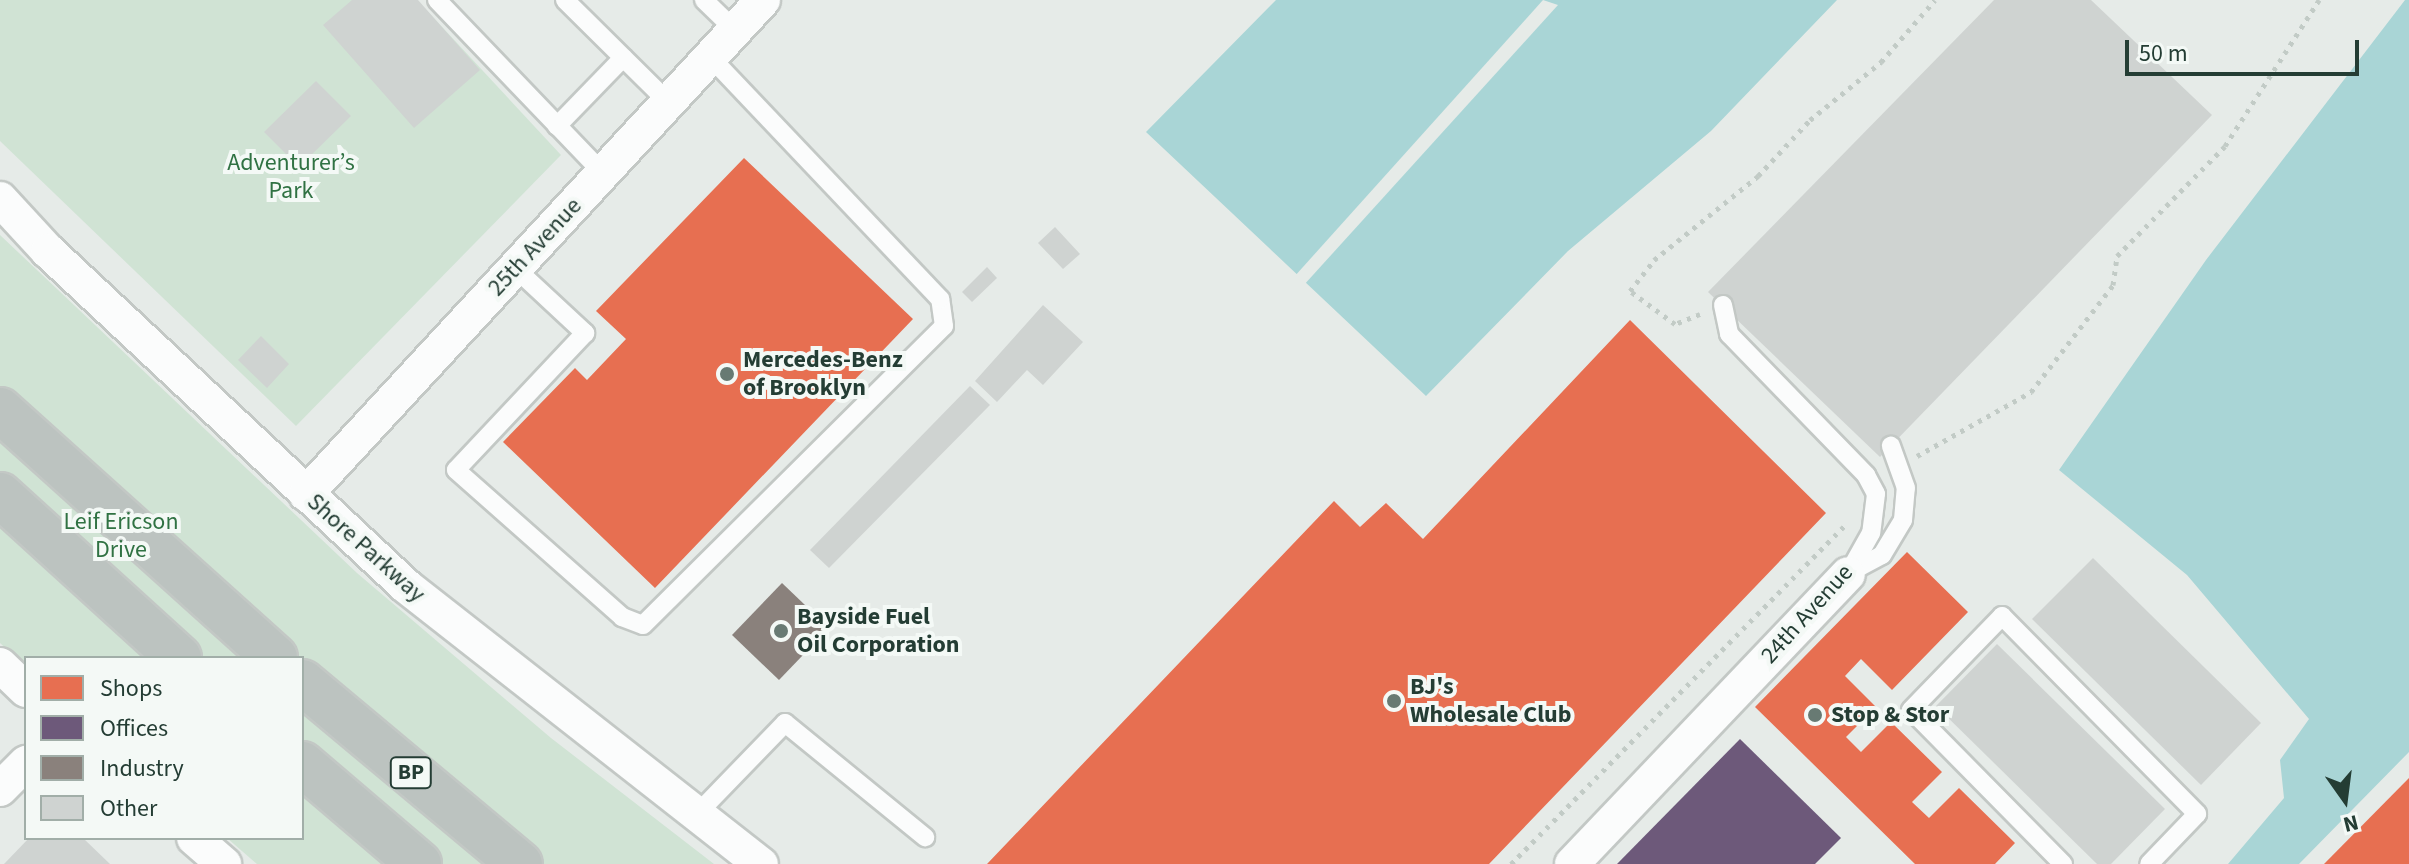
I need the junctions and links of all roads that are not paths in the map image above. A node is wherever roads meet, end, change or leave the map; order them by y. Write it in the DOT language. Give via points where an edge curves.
graph roads {
  1 [pos="437,0"];
  2 [pos="565,0"];
  3 [pos="704,0"];
  4 [pos="763,0"];
  5 [pos="735,30"];
  6 [pos="710,57"];
  7 [pos="623,58"];
  8 [pos="668,102"];
  9 [pos="557,126"];
  10 [pos="603,173"];
  11 [pos="0,199"];
  12 [pos="515,268"];
  13 [pos="1723,305"];
  14 [pos="0,410"];
  15 [pos="1891,446"];
  16 [pos="306,494"];
  17 [pos="0,495"];
  18 [pos="1848,574"];
  19 [pos="177,656"];
  20 [pos="273,656"];
  21 [pos="0,665"];
  22 [pos="304,684"];
  23 [pos="24,688"];
  24 [pos="24,765"];
  25 [pos="304,766"];
  26 [pos="0,789"];
  27 [pos="696,815"];
  28 [pos="925,837"];
  29 [pos="196,840"];
  30 [pos="224,864"];
  31 [pos="419,864"];
  32 [pos="520,864"];
  33 [pos="761,864"];
  34 [pos="1572,864"];
  35 [pos="2063,864"];
  36 [pos="2149,864"];
  1 -- 9 [label="lane"];
  2 -- 7 [label="lane"];
  3 -- 5 [label="lane"];
  4 -- 5 [label="street, 25th Avenue"];
  5 -- 6 [label="street, 25th Avenue"];
  6 -- 8 [label="street, 25th Avenue"];
  6 -- 12 [label="lane" via="940,299 944,326 643,625 622,617 456,470 585,333"];
  7 -- 8 [label="lane"];
  7 -- 9 [label="lane"];
  8 -- 10 [label="street, 25th Avenue"];
  9 -- 10 [label="lane"];
  10 -- 12 [label="street, 25th Avenue"];
  11 -- 16 [label="street, Shore Parkway" via="48,251"];
  12 -- 16 [label="street, 25th Avenue"];
  13 -- 18 [label="lane, 24th Avenue" via="1729,334 1866,475 1876,494 1871,533"];
  14 -- 20 [label="highway"];
  15 -- 18 [label="lane" via="1906,488 1903,520 1882,555"];
  16 -- 27 [label="street, Shore Parkway" via="406,586"];
  17 -- 19 [label="highway"];
  18 -- 34 [label="street, 24th Avenue"];
  21 -- 23 [label="street"];
  22 -- 32 [label="highway, BP"];
  24 -- 26 [label="street"];
  25 -- 31 [label="highway"];
  27 -- 28 [label="lane" via="785,723"];
  27 -- 33 [label="street, Shore Parkway"];
  29 -- 30 [label="street"];
  35 -- 36 [label="lane" via="1911,710 2002,616 2197,814"];
}
